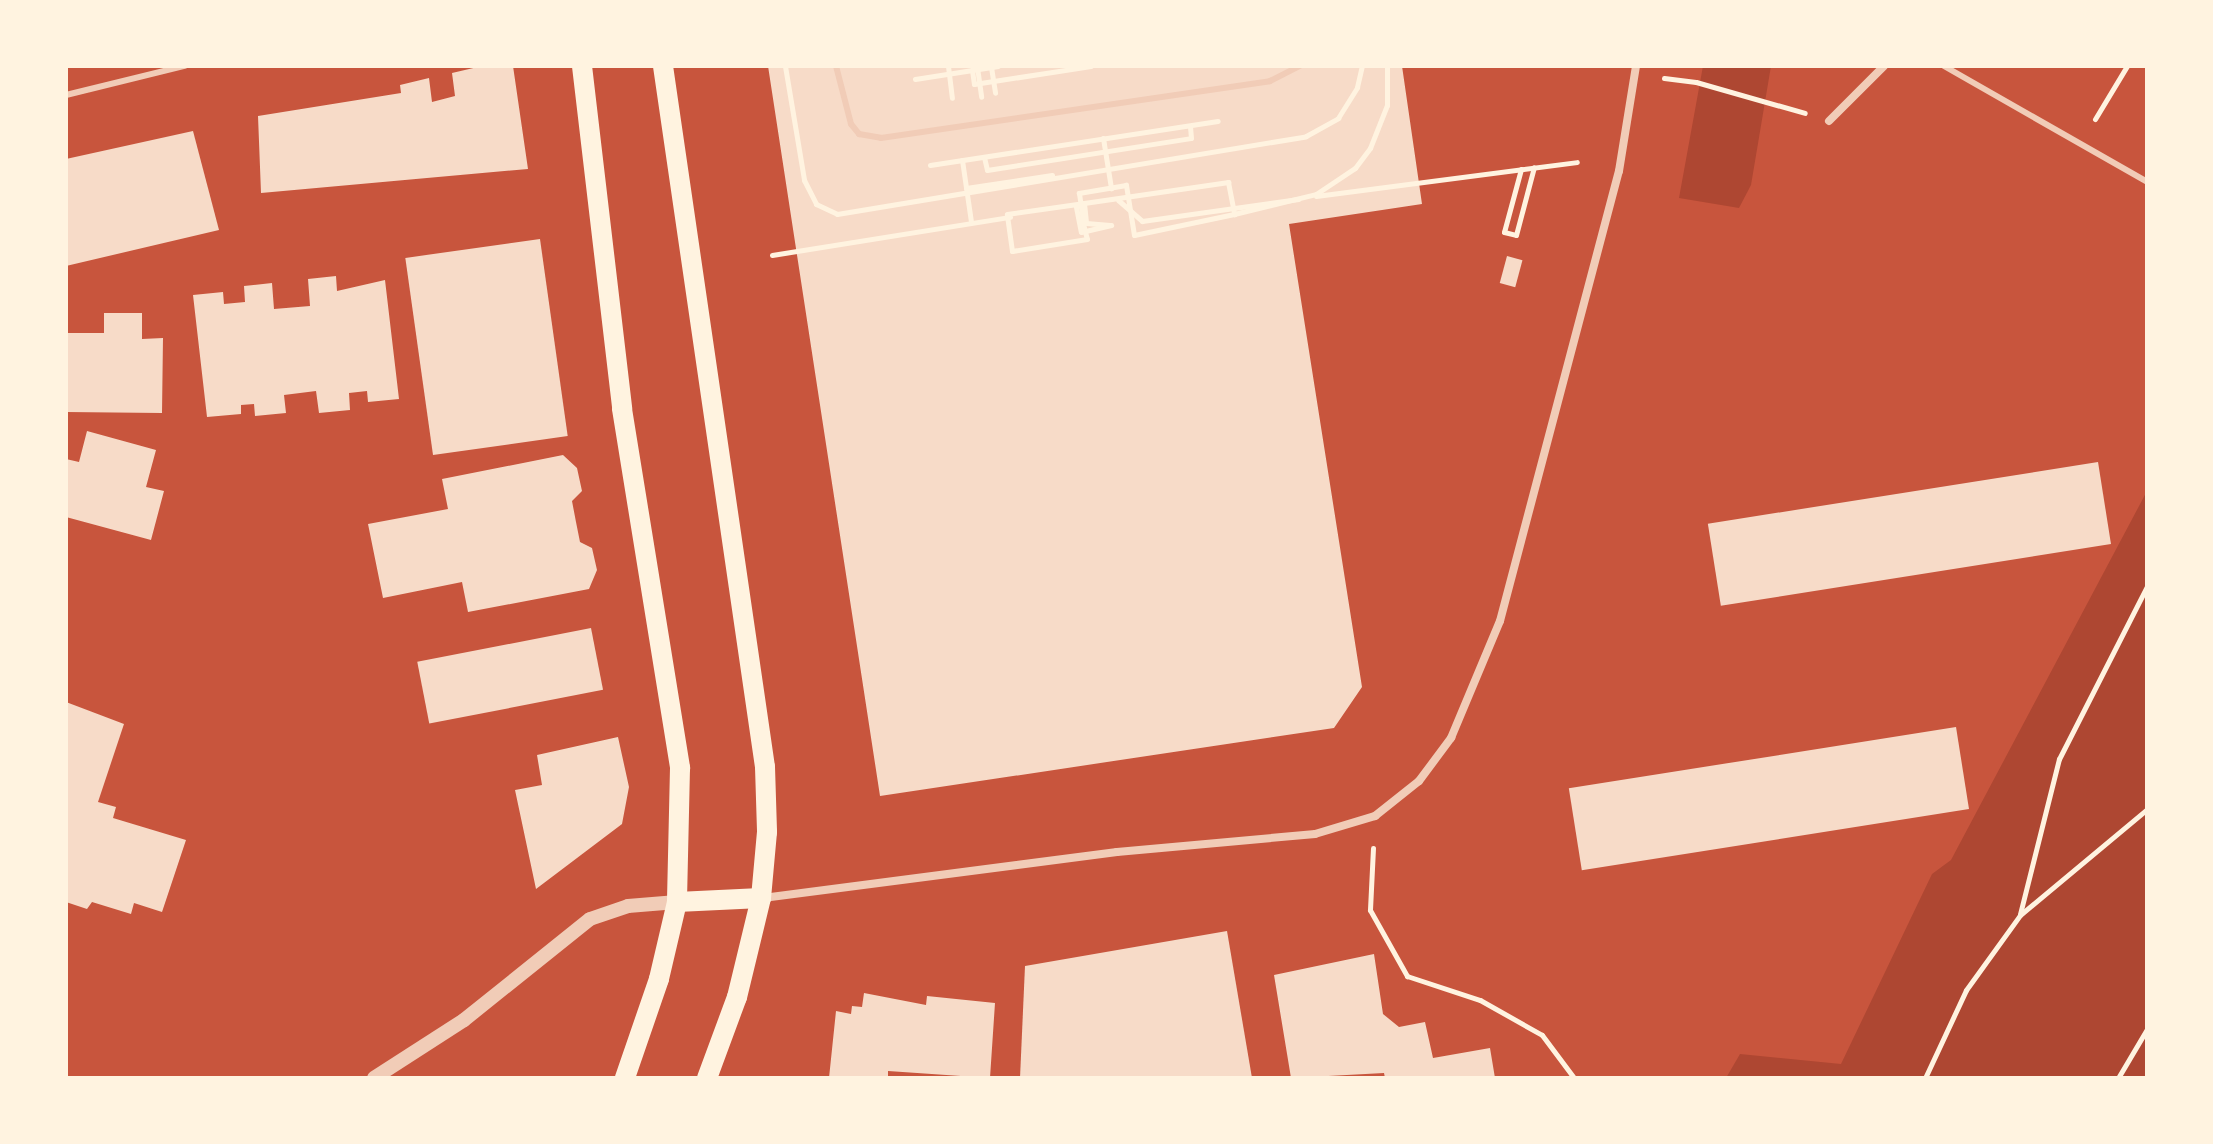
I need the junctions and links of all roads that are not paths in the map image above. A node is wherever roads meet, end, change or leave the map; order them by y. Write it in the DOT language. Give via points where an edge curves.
graph roads {
  1 [pos="184,66"];
  2 [pos="582,66"];
  3 [pos="663,66"];
  4 [pos="836,66"];
  5 [pos="1300,66"];
  6 [pos="1884,66"];
  7 [pos="1944,66"];
  8 [pos="1635,70"];
  9 [pos="66,95"];
  10 [pos="1829,121"];
  11 [pos="2147,182"];
  12 [pos="761,898"];
  13 [pos="677,902"];
  14 [pos="374,1078"];
  15 [pos="625,1078"];
  16 [pos="707,1078"];
  1 -- 9 [label="lane"];
  2 -- 13 [label="main road" via="622,409 680,768"];
  3 -- 12 [label="main road" via="765,767"];
  4 -- 5 [label="lane" via="851,124 859,134 881,138 1270,81"];
  6 -- 10 [label="street"];
  7 -- 11 [label="lane"];
  8 -- 12 [label="street" via="1619,171 1500,621 1451,738 1419,781 1375,816 1315,834 1117,852"];
  12 -- 13 [label="main road"];
  12 -- 16 [label="main road" via="737,997"];
  13 -- 14 [label="street" via="628,906 590,919 464,1020"];
  13 -- 15 [label="main road" via="663,966"];
}
